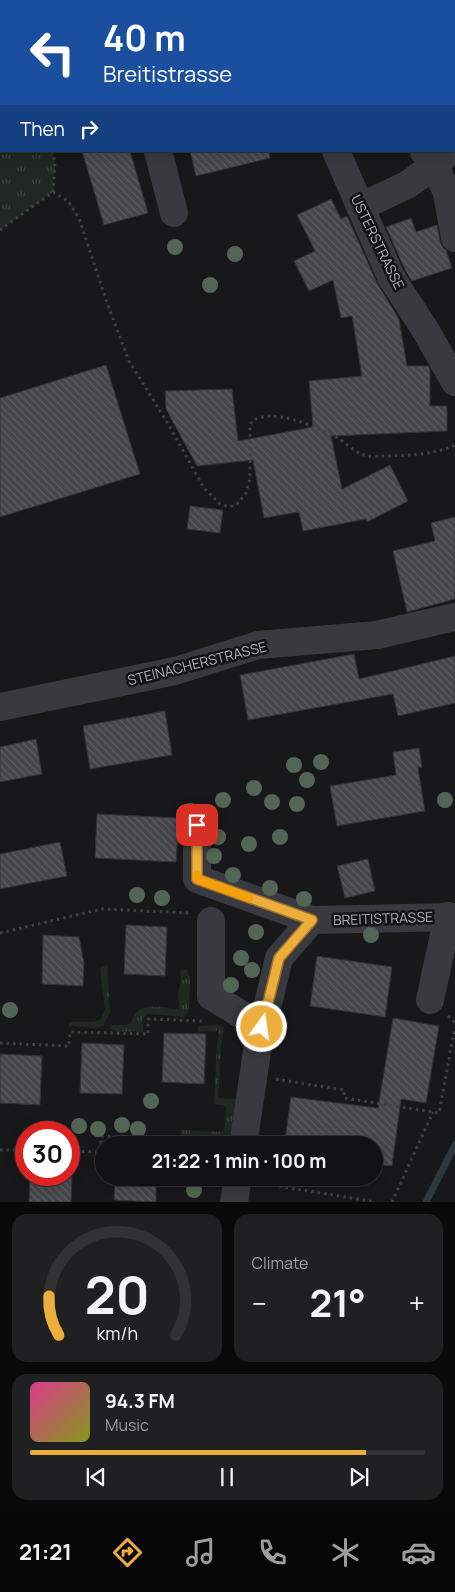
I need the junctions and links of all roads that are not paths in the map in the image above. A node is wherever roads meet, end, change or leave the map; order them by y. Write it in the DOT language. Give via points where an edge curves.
graph roads {
  1 [pos="158,152"];
  2 [pos="336,152"];
  3 [pos="443,152"];
  4 [pos="360,207"];
  5 [pos="174,213"];
  6 [pos="455,238"];
  7 [pos="451,365"];
  8 [pos="455,617"];
  9 [pos="0,707"];
  10 [pos="197,825"];
  11 [pos="452,916"];
  12 [pos="312,920"];
  13 [pos="211,921"];
  14 [pos="430,1000"];
  15 [pos="262,1027"];
  16 [pos="244,1136"];
  1 -- 5 [label="street"];
  2 -- 4 [label="street, USTERSTRASSE"];
  3 -- 4 [label="street" via="407,185"];
  3 -- 6 [label="street"];
  4 -- 7 [label="street, USTERSTRASSE" via="392,276"];
  8 -- 9 [label="street, STEINACHERSTRASSE" via="377,635 258,645 175,671"];
  10 -- 12 [label="street, BREITISTRASSE" via="197,879"];
  11 -- 12 [label="street, BREITISTRASSE"];
  11 -- 14 [label="street"];
  12 -- 15 [label="street" via="279,958"];
  13 -- 15 [label="street" via="211,996"];
  15 -- 16 [label="street"];
}
